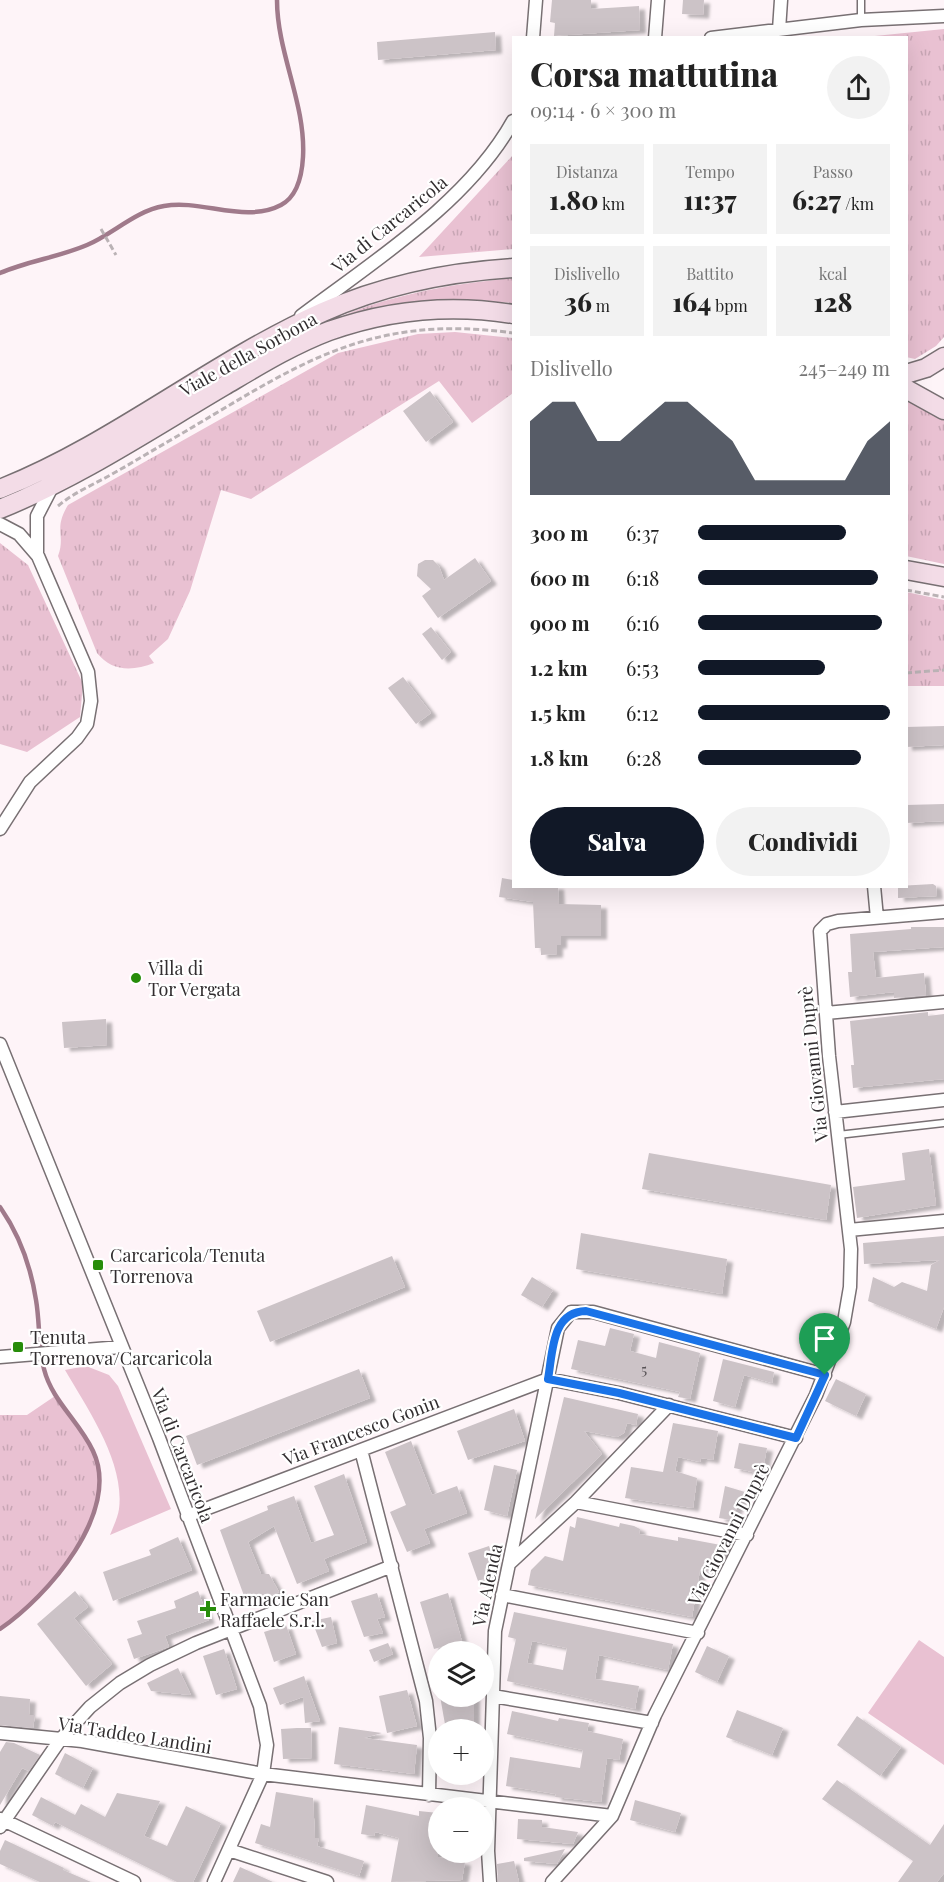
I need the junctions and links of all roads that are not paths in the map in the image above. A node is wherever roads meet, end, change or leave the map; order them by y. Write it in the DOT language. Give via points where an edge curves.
graph roads {
  1 [pos="536,0"];
  2 [pos="658,0"];
  3 [pos="781,0"];
  4 [pos="861,0"];
  5 [pos="944,16"];
  6 [pos="861,20"];
  7 [pos="779,30"];
  8 [pos="533,36"];
  9 [pos="656,36"];
  10 [pos="728,36"];
  11 [pos="512,122"];
  12 [pos="512,268"];
  13 [pos="512,314"];
  14 [pos="271,338"];
  15 [pos="944,357"];
  16 [pos="908,374"];
  17 [pos="908,390"];
  18 [pos="944,410"];
  19 [pos="53,486"];
  20 [pos="0,489"];
  21 [pos="0,509"];
  22 [pos="0,524"];
  23 [pos="38,556"];
  24 [pos="908,570"];
  25 [pos="944,577"];
  26 [pos="0,829"];
  27 [pos="874,888"];
  28 [pos="944,912"];
  29 [pos="877,918"];
  30 [pos="944,1002"];
  31 [pos="826,1013"];
  32 [pos="0,1044"];
  33 [pos="944,1100"];
  34 [pos="835,1112"];
  35 [pos="944,1123"];
  36 [pos="838,1135"];
  37 [pos="944,1221"];
  38 [pos="849,1230"];
  39 [pos="121,1347"];
  40 [pos="0,1357"];
  41 [pos="825,1375"];
  42 [pos="548,1379"];
  43 [pos="669,1405"];
  44 [pos="796,1438"];
  45 [pos="361,1450"];
  46 [pos="576,1502"];
  47 [pos="187,1516"];
  48 [pos="747,1535"];
  49 [pos="510,1563"];
  50 [pos="392,1566"];
  51 [pos="502,1595"];
  52 [pos="231,1630"];
  53 [pos="698,1633"];
  54 [pos="494,1664"];
  55 [pos="494,1696"];
  56 [pos="493,1707"];
  57 [pos="652,1723"];
  58 [pos="0,1733"];
  59 [pos="60,1740"];
  60 [pos="263,1774"];
  61 [pos="429,1795"];
  62 [pos="446,1797"];
  63 [pos="490,1797"];
  64 [pos="494,1802"];
  65 [pos="612,1816"];
  66 [pos="2,1823"];
  67 [pos="229,1850"];
  68 [pos="488,1863"];
  69 [pos="134,1882"];
  70 [pos="214,1882"];
  71 [pos="327,1882"];
  72 [pos="490,1882"];
  73 [pos="552,1882"];
  1 -- 8 [label="street"];
  2 -- 9 [label="street"];
  3 -- 7 [label="street"];
  4 -- 6 [label="lane"];
  5 -- 6 [label="street"];
  6 -- 7 [label="street"];
  7 -- 10 [label="street"];
  11 -- 14 [label="street, Via di Carcaricola" via="482,166 437,210"];
  12 -- 14 [label="street, Viale della Sorbona" via="453,274 386,289 324,311"];
  13 -- 19 [label="street, Viale della Sorbona" via="475,309 413,311 329,331 279,355"];
  14 -- 20 [label="street, Viale della Sorbona" via="63,459"];
  15 -- 16 [label="street" via="926,369"];
  17 -- 18 [label="street"];
  19 -- 21 [label="street, Viale della Sorbona"];
  19 -- 23 [label="street" via="37,516"];
  22 -- 23 [label="street" via="19,534"];
  23 -- 26 [label="street" via="88,672 90,712 77,738 30,782"];
  24 -- 25 [label="street"];
  27 -- 29 [label="street"];
  28 -- 29 [label="street"];
  29 -- 31 [label="street, Via Giovanni Duprè" via="827,924 819,931"];
  30 -- 31 [label="street"];
  31 -- 34 [label="street, Via Giovanni Duprè"];
  32 -- 39 [label="street, Via di Carcaricola"];
  33 -- 34 [label="street"];
  34 -- 36 [label="street, Via Giovanni Duprè"];
  35 -- 36 [label="lane"];
  36 -- 38 [label="street, Via Giovanni Duprè"];
  37 -- 38 [label="street"];
  38 -- 41 [label="street, Via Giovanni Duprè" via="850,1294"];
  39 -- 40 [label="street"];
  39 -- 47 [label="street, Via di Carcaricola"];
  41 -- 42 [label="street, Via Alenda" via="578,1311 566,1315 558,1328"];
  41 -- 44 [label="street, Via Giovanni Duprè"];
  42 -- 43 [label="street"];
  42 -- 45 [label="street, Via Francesco Gonin"];
  42 -- 49 [label="street, Via Alenda"];
  43 -- 44 [label="street"];
  43 -- 46 [label="street"];
  44 -- 48 [label="street, Via Giovanni Duprè"];
  45 -- 47 [label="street, Via Francesco Gonin"];
  45 -- 50 [label="street"];
  46 -- 48 [label="street"];
  46 -- 49 [label="street"];
  47 -- 52 [label="street, Via di Carcaricola"];
  48 -- 53 [label="street, Via Giovanni Duprè"];
  49 -- 51 [label="street, Via Alenda"];
  50 -- 52 [label="street"];
  50 -- 61 [label="street" via="427,1708"];
  51 -- 53 [label="street"];
  51 -- 54 [label="street, Via Alenda"];
  52 -- 59 [label="street" via="128,1677 90,1707"];
  52 -- 60 [label="street, Via di Carcaricola" via="265,1724 267,1753"];
  53 -- 57 [label="street, Via Giovanni Duprè"];
  55 -- 57 [label="street"];
  56 -- 63 [label="street, Via Alenda"];
  57 -- 65 [label="street, Via Giovanni Duprè"];
  58 -- 59 [label="street, Via Taddeo Landini"];
  59 -- 60 [label="street, Via Taddeo Landini"];
  59 -- 66 [label="street"];
  60 -- 61 [label="street, Via Taddeo Landini"];
  60 -- 67 [label="street, Via di Carcaricola"];
  61 -- 62 [label="street, Via Taddeo Landini"];
  64 -- 65 [label="street, Via Taddeo Landini"];
  65 -- 73 [label="street, Via Giovanni Duprè"];
  66 -- 69 [label="street"];
  67 -- 70 [label="street, Via di Carcaricola"];
  67 -- 71 [label="street"];
  68 -- 72 [label="street, Via Alenda"];
}
